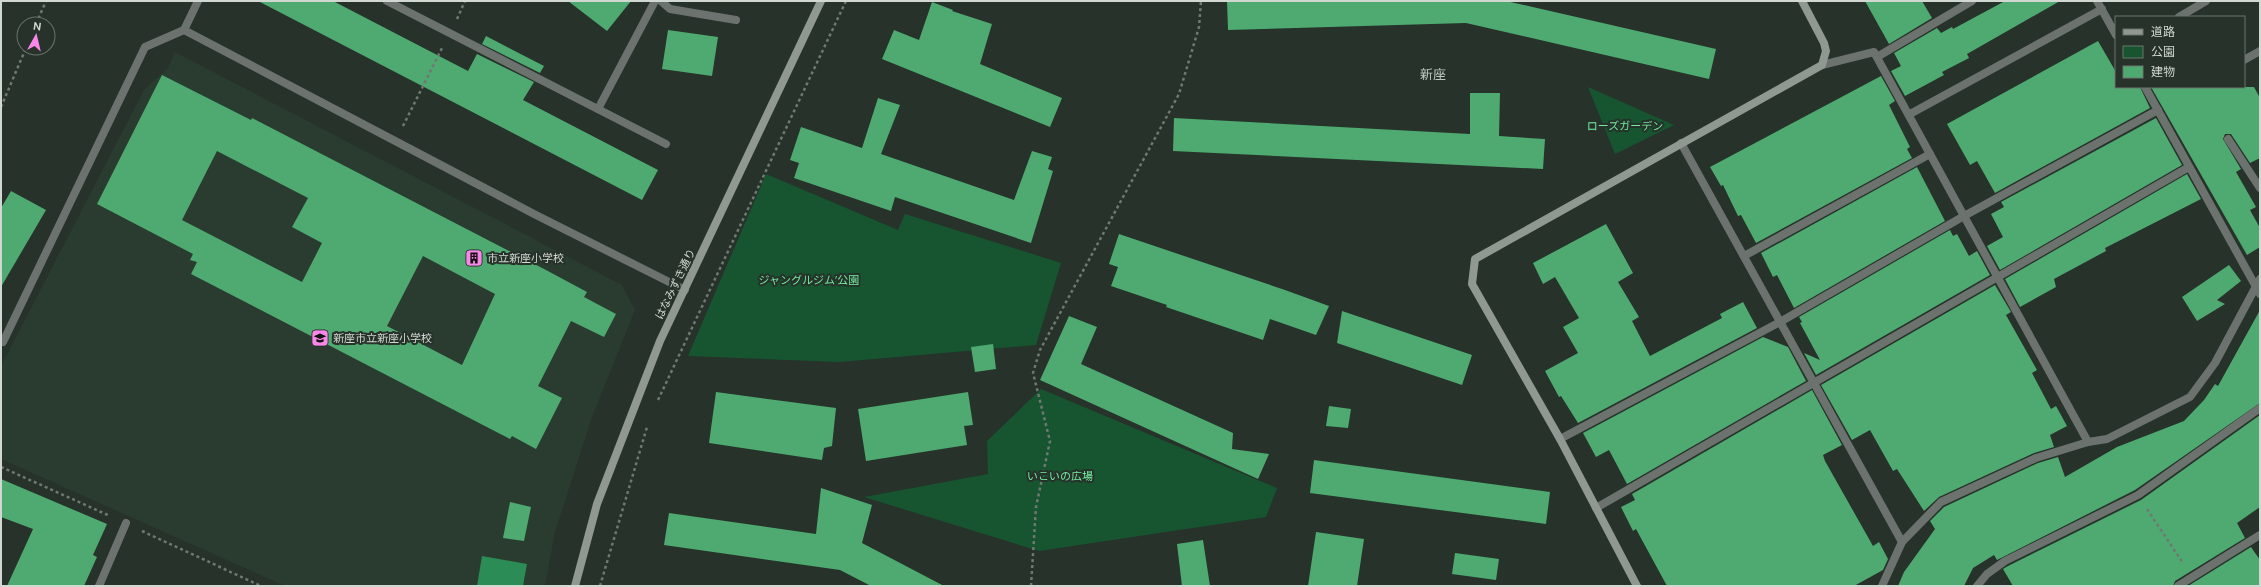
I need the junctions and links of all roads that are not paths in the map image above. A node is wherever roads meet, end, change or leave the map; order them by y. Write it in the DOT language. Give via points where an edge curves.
graph roads {
  1 [pos="198,1"];
  2 [pos="387,1"];
  3 [pos="655,1"];
  4 [pos="661,1"];
  5 [pos="821,1"];
  6 [pos="1802,1"];
  7 [pos="1972,1"];
  8 [pos="2098,1"];
  9 [pos="2206,1"];
  10 [pos="2102,9"];
  11 [pos="2181,16"];
  12 [pos="736,20"];
  13 [pos="184,30"];
  14 [pos="2115,33"];
  15 [pos="2260,51"];
  16 [pos="1877,57"];
  17 [pos="2245,59"];
  18 [pos="1822,64"];
  19 [pos="2146,88"];
  20 [pos="598,110"];
  21 [pos="2158,110"];
  22 [pos="1910,114"];
  23 [pos="2228,139"];
  24 [pos="1681,143"];
  25 [pos="666,144"];
  26 [pos="1930,154"];
  27 [pos="2189,167"];
  28 [pos="2260,188"];
  29 [pos="1964,216"];
  30 [pos="1744,256"];
  31 [pos="1999,278"];
  32 [pos="2260,279"];
  33 [pos="685,290"];
  34 [pos="2258,291"];
  35 [pos="1780,322"];
  36 [pos="3,342"];
  37 [pos="1813,382"];
  38 [pos="2260,408"];
  39 [pos="1560,439"];
  40 [pos="2088,442"];
  41 [pos="1596,508"];
  42 [pos="126,523"];
  43 [pos="2260,535"];
  44 [pos="1902,542"];
  45 [pos="99,586"];
  46 [pos="575,586"];
  47 [pos="1638,586"];
  48 [pos="1882,586"];
  49 [pos="1977,586"];
  50 [pos="2178,586"];
  1 -- 13 [label="street"];
  2 -- 20 [label="street"];
  3 -- 20 [label="street"];
  4 -- 12 [label="street" via="670,9"];
  5 -- 33 [label="street, はなみずき通り"];
  6 -- 18 [label="street" via="1824,43 1826,51"];
  7 -- 16 [label="street"];
  8 -- 10 [label="street"];
  9 -- 11 [label="street"];
  10 -- 14 [label="street"];
  10 -- 22 [label="street"];
  13 -- 33 [label="street" via="540,218"];
  13 -- 36 [label="street" via="145,47"];
  15 -- 17 [label="street"];
  16 -- 18 [label="street" via="1874,52"];
  16 -- 22 [label="street"];
  18 -- 24 [label="street"];
  19 -- 21 [label="street"];
  20 -- 25 [label="street"];
  21 -- 27 [label="street"];
  21 -- 29 [label="street"];
  22 -- 26 [label="street"];
  23 -- 28 [label="street"];
  24 -- 30 [label="street"];
  24 -- 39 [label="street" via="1475,259 1472,284"];
  26 -- 29 [label="street"];
  26 -- 30 [label="street"];
  27 -- 31 [label="street"];
  27 -- 34 [label="street"];
  29 -- 31 [label="street"];
  29 -- 35 [label="street"];
  30 -- 35 [label="street"];
  31 -- 37 [label="street"];
  31 -- 40 [label="street"];
  32 -- 34 [label="street"];
  33 -- 46 [label="street, はなみずき通り" via="660,341 599,496"];
  34 -- 40 [label="street" via="2190,397 2107,439"];
  35 -- 37 [label="street"];
  35 -- 39 [label="street"];
  37 -- 41 [label="street"];
  37 -- 44 [label="street"];
  38 -- 49 [label="street" via="2138,496 2005,561 1987,574"];
  39 -- 41 [label="street"];
  40 -- 44 [label="street" via="2036,458 1941,502"];
  41 -- 47 [label="street"];
  42 -- 45 [label="street"];
  43 -- 50 [label="street"];
  44 -- 48 [label="street"];
}
